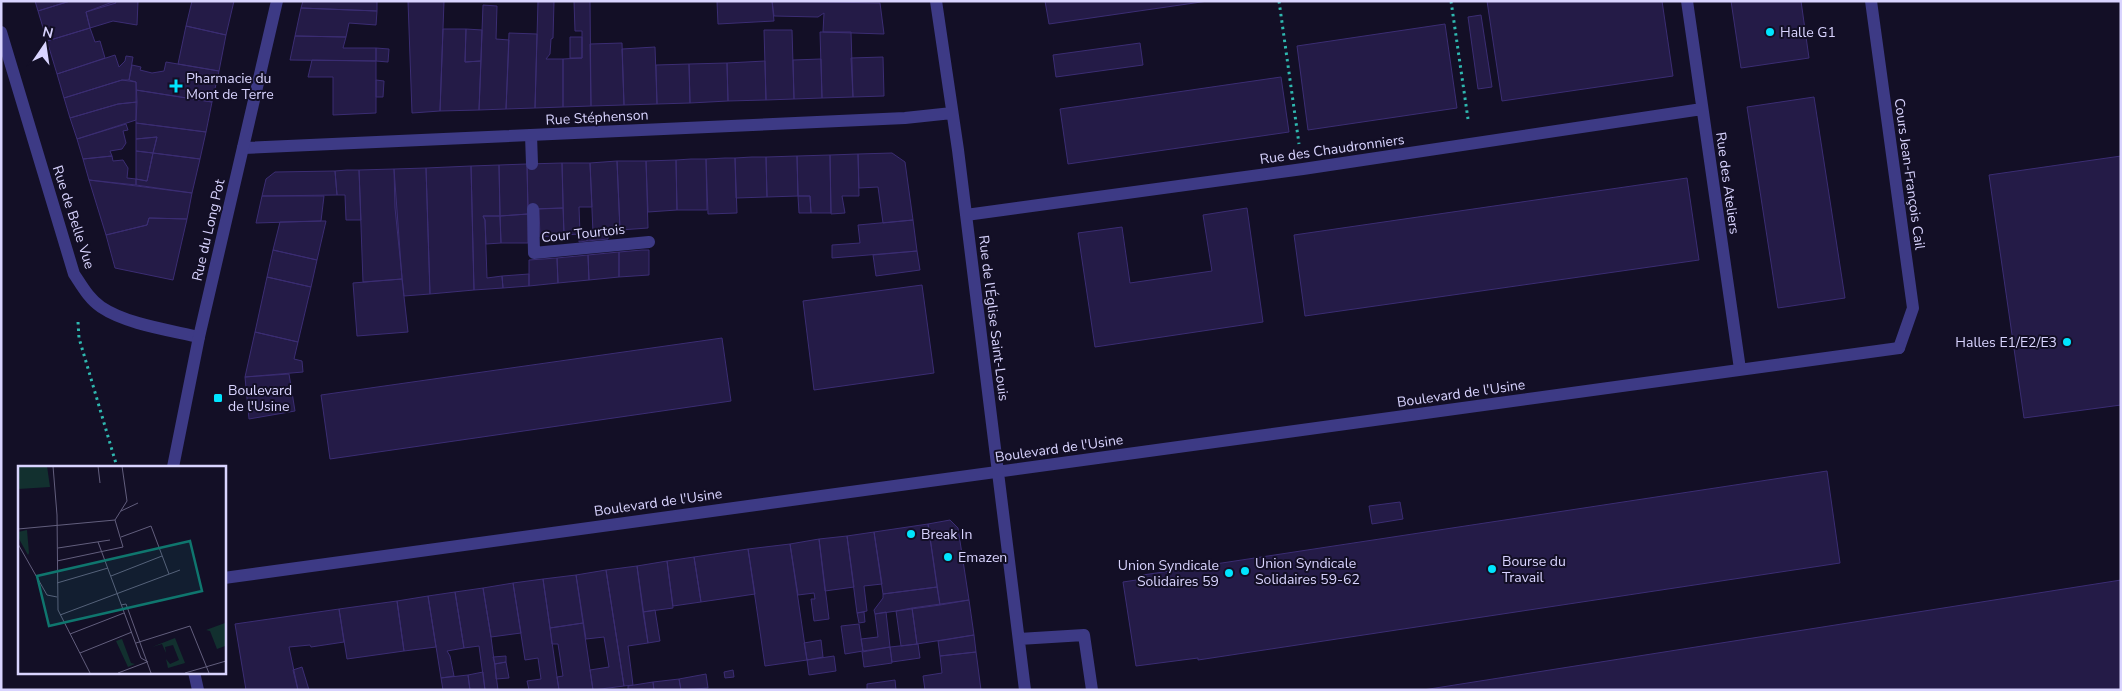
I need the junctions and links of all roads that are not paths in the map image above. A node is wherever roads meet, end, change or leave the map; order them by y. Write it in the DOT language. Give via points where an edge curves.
graph roads {
  1 [pos="276,1"];
  2 [pos="936,1"];
  3 [pos="1687,1"];
  4 [pos="1871,1"];
  5 [pos="1,32"];
  6 [pos="1702,108"];
  7 [pos="952,112"];
  8 [pos="530,135"];
  9 [pos="243,148"];
  10 [pos="532,164"];
  11 [pos="534,209"];
  12 [pos="966,215"];
  13 [pos="649,242"];
  14 [pos="199,337"];
  15 [pos="1899,348"];
  16 [pos="1740,370"];
  17 [pos="173,466"];
  18 [pos="998,472"];
  19 [pos="225,578"];
  20 [pos="1019,639"];
  21 [pos="194,674"];
  22 [pos="198,690"];
  23 [pos="1025,690"];
  24 [pos="1092,690"];
  1 -- 9 [label="street, Rue du Long Pot"];
  2 -- 7 [label="street, Rue de l'Église Saint-Louis"];
  3 -- 6 [label="street, Rue des Ateliers"];
  4 -- 15 [label="street, Cours Jean-François Cail" via="1914,308"];
  5 -- 14 [label="street, Rue de Belle Vue" via="74,274 102,307 123,317"];
  6 -- 12 [label="street, Rue des Chaudronniers" via="1303,169"];
  6 -- 16 [label="street, Rue des Ateliers"];
  7 -- 8 [label="street, Rue Stéphenson" via="905,118"];
  7 -- 12 [label="street, Rue de l'Église Saint-Louis"];
  8 -- 9 [label="street, Rue Stéphenson"];
  8 -- 10 [label="street"];
  9 -- 14 [label="street, Rue du Long Pot"];
  11 -- 13 [label="street, Cour Tourtois" via="534,253"];
  12 -- 18 [label="street, Rue de l'Église Saint-Louis"];
  14 -- 17 [label="street, Rue du Long Pot"];
  15 -- 16 [label="street, Boulevard de l'Usine"];
  16 -- 18 [label="street, Boulevard de l'Usine"];
  18 -- 19 [label="street, Boulevard de l'Usine"];
  18 -- 20 [label="street, Rue de l'Église Saint-Louis"];
  20 -- 23 [label="street, Rue de l'Église Saint-Louis"];
  20 -- 24 [label="street" via="1084,634"];
  21 -- 22 [label="street"];
}
